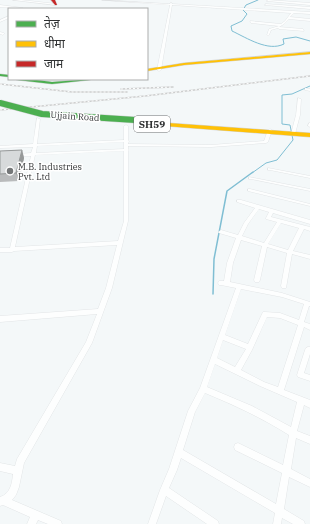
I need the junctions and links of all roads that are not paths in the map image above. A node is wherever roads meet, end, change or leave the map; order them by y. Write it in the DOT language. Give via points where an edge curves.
graph roads {
  1 [pos="14,0"];
  2 [pos="103,0"];
  3 [pos="54,1"];
  4 [pos="268,1"];
  5 [pos="6,3"];
  6 [pos="171,3"];
  7 [pos="310,4"];
  8 [pos="266,5"];
  9 [pos="0,6"];
  10 [pos="15,8"];
  11 [pos="310,8"];
  12 [pos="264,10"];
  13 [pos="293,12"];
  14 [pos="310,12"];
  15 [pos="289,18"];
  16 [pos="310,20"];
  17 [pos="252,22"];
  18 [pos="250,25"];
  19 [pos="280,27"];
  20 [pos="275,28"];
  21 [pos="303,30"];
  22 [pos="268,35"];
  23 [pos="310,54"];
  24 [pos="160,69"];
  25 [pos="148,71"];
  26 [pos="26,80"];
  27 [pos="41,80"];
  28 [pos="64,80"];
  29 [pos="80,80"];
  30 [pos="299,99"];
  31 [pos="0,104"];
  32 [pos="38,118"];
  33 [pos="126,126"];
  34 [pos="274,132"];
  35 [pos="310,134"];
  36 [pos="127,145"];
  37 [pos="35,146"];
  38 [pos="0,147"];
  39 [pos="33,154"];
  40 [pos="13,155"];
  41 [pos="270,169"];
  42 [pos="310,177"];
  43 [pos="251,178"];
  44 [pos="250,190"];
  45 [pos="310,190"];
  46 [pos="239,201"];
  47 [pos="310,205"];
  48 [pos="258,207"];
  49 [pos="272,211"];
  50 [pos="279,222"];
  51 [pos="310,222"];
  52 [pos="302,227"];
  53 [pos="310,229"];
  54 [pos="221,232"];
  55 [pos="239,237"];
  56 [pos="120,243"];
  57 [pos="265,245"];
  58 [pos="0,250"];
  59 [pos="12,250"];
  60 [pos="290,252"];
  61 [pos="310,257"];
  62 [pos="257,280"];
  63 [pos="239,286"];
  64 [pos="284,286"];
  65 [pos="309,304"];
  66 [pos="101,311"];
  67 [pos="0,319"];
  68 [pos="302,324"];
  69 [pos="310,327"];
  70 [pos="221,336"];
  71 [pos="250,348"];
  72 [pos="310,350"];
  73 [pos="213,359"];
  74 [pos="236,371"];
  75 [pos="310,378"];
  76 [pos="203,389"];
  77 [pos="280,391"];
  78 [pos="301,401"];
  79 [pos="310,404"];
  80 [pos="293,433"];
  81 [pos="310,440"];
  82 [pos="238,446"];
  83 [pos="178,452"];
  84 [pos="0,467"];
  85 [pos="285,470"];
  86 [pos="17,471"];
  87 [pos="310,483"];
  88 [pos="164,490"];
  89 [pos="1,501"];
  90 [pos="279,513"];
  91 [pos="36,515"];
  92 [pos="31,524"];
  93 [pos="58,524"];
  94 [pos="152,524"];
  95 [pos="215,524"];
  96 [pos="277,524"];
  97 [pos="301,524"];
  1 -- 3 [label="street"];
  2 -- 6 [label="street"];
  4 -- 7 [label="street"];
  4 -- 8 [label="street"];
  5 -- 9 [label="street"];
  6 -- 12 [label="street"];
  6 -- 24 [label="street"];
  8 -- 11 [label="street"];
  8 -- 12 [label="street"];
  9 -- 10 [label="street"];
  12 -- 13 [label="street"];
  13 -- 14 [label="street"];
  13 -- 15 [label="street"];
  15 -- 16 [label="street"];
  15 -- 19 [label="street"];
  17 -- 19 [label="street"];
  18 -- 20 [label="street"];
  19 -- 20 [label="street"];
  19 -- 21 [label="street"];
  20 -- 22 [label="street" via="270,30"];
  23 -- 24 [label="main road"];
  24 -- 25 [label="main road"];
  26 -- 29 [label="main road" via="52,83"];
  27 -- 28 [label="main road"];
  30 -- 34 [label="street" via="298,114"];
  31 -- 34 [label="main road, Ujjain Road / SH59, bridge" via="42,114"];
  31 -- 34 [label="main road, SH59, bridge" via="42,116"];
  32 -- 37 [label="street"];
  33 -- 36 [label="street"];
  34 -- 35 [label="main road, SH59"];
  34 -- 36 [label="street" via="266,142 212,146"];
  36 -- 37 [label="street"];
  36 -- 39 [label="street"];
  36 -- 56 [label="street" via="126,221"];
  37 -- 38 [label="street"];
  37 -- 39 [label="street"];
  39 -- 40 [label="street"];
  39 -- 59 [label="street"];
  41 -- 42 [label="street"];
  43 -- 45 [label="street"];
  44 -- 47 [label="street"];
  46 -- 48 [label="street"];
  48 -- 49 [label="street"];
  48 -- 55 [label="street"];
  49 -- 50 [label="street" via="268,218"];
  49 -- 51 [label="street"];
  50 -- 52 [label="street"];
  50 -- 57 [label="street"];
  52 -- 53 [label="street"];
  52 -- 60 [label="street"];
  54 -- 55 [label="street"];
  55 -- 57 [label="street"];
  55 -- 63 [label="street" via="224,283"];
  56 -- 59 [label="street"];
  56 -- 66 [label="street" via="110,288"];
  57 -- 60 [label="street"];
  57 -- 62 [label="street"];
  58 -- 59 [label="street"];
  60 -- 61 [label="street"];
  60 -- 64 [label="street"];
  63 -- 65 [label="street"];
  63 -- 70 [label="street"];
  65 -- 68 [label="street"];
  66 -- 67 [label="street"];
  66 -- 86 [label="street" via="89,343"];
  68 -- 69 [label="street"];
  68 -- 71 [label="street" via="266,314"];
  68 -- 77 [label="street"];
  70 -- 71 [label="street"];
  70 -- 73 [label="street"];
  71 -- 74 [label="street"];
  72 -- 75 [label="street" via="300,375"];
  73 -- 74 [label="street"];
  73 -- 76 [label="street"];
  74 -- 77 [label="street"];
  76 -- 80 [label="street" via="228,398"];
  76 -- 83 [label="street" via="192,411"];
  77 -- 78 [label="street"];
  78 -- 79 [label="street"];
  78 -- 80 [label="street"];
  80 -- 81 [label="street"];
  80 -- 85 [label="street"];
  82 -- 85 [label="street"];
  83 -- 88 [label="street"];
  83 -- 90 [label="street"];
  84 -- 86 [label="street"];
  85 -- 87 [label="street"];
  85 -- 90 [label="street"];
  86 -- 89 [label="street" via="16,485 9,496"];
  88 -- 94 [label="street"];
  88 -- 95 [label="street"];
  89 -- 91 [label="street"];
  90 -- 96 [label="street"];
  90 -- 97 [label="street"];
  91 -- 92 [label="street"];
  91 -- 93 [label="street"];
}
